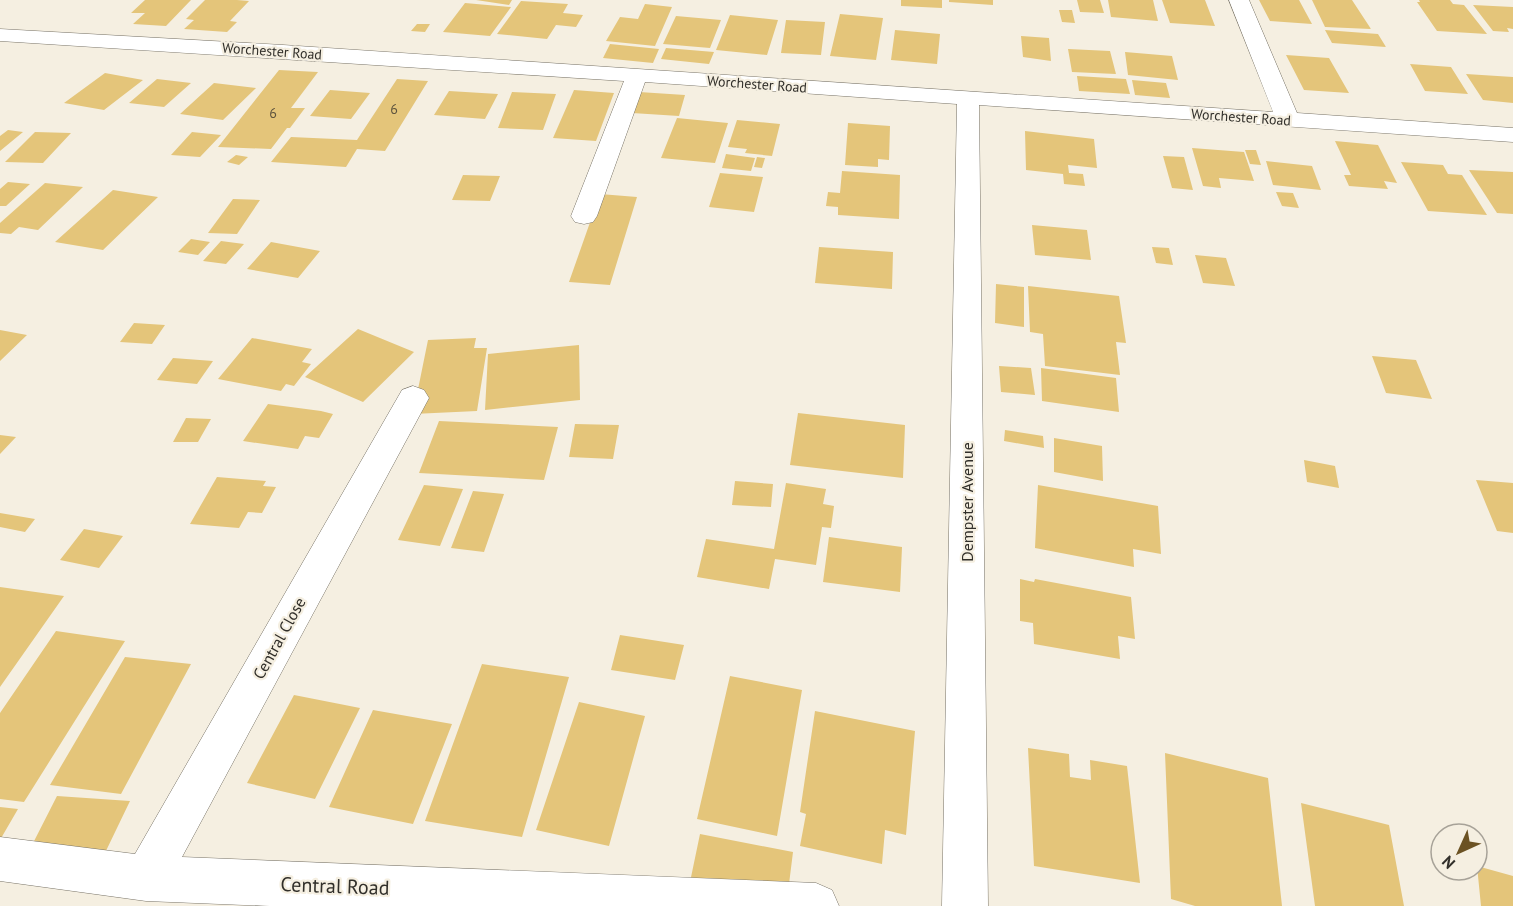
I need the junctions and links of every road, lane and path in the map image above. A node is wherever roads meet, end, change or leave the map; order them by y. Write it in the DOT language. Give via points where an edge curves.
graph roads {
  1 [pos="1239,0"];
  2 [pos="0,35"];
  3 [pos="636,77"];
  4 [pos="968,98"];
  5 [pos="1288,120"];
  6 [pos="1513,135"];
  7 [pos="584,216"];
  8 [pos="413,398"];
  9 [pos="0,859"];
  10 [pos="146,878"];
  11 [pos="816,906"];
  12 [pos="965,906"];
  1 -- 5 [label="street"];
  2 -- 3 [label="street, Worchester Road"];
  3 -- 4 [label="street, Worchester Road"];
  3 -- 7 [label="street"];
  4 -- 5 [label="street, Worchester Road"];
  4 -- 12 [label="street, Dempster Avenue"];
  5 -- 6 [label="street, Worchester Road"];
  8 -- 10 [label="street, Central Close"];
  9 -- 10 [label="street, Central Road"];
  10 -- 11 [label="street, Central Road"];
}
